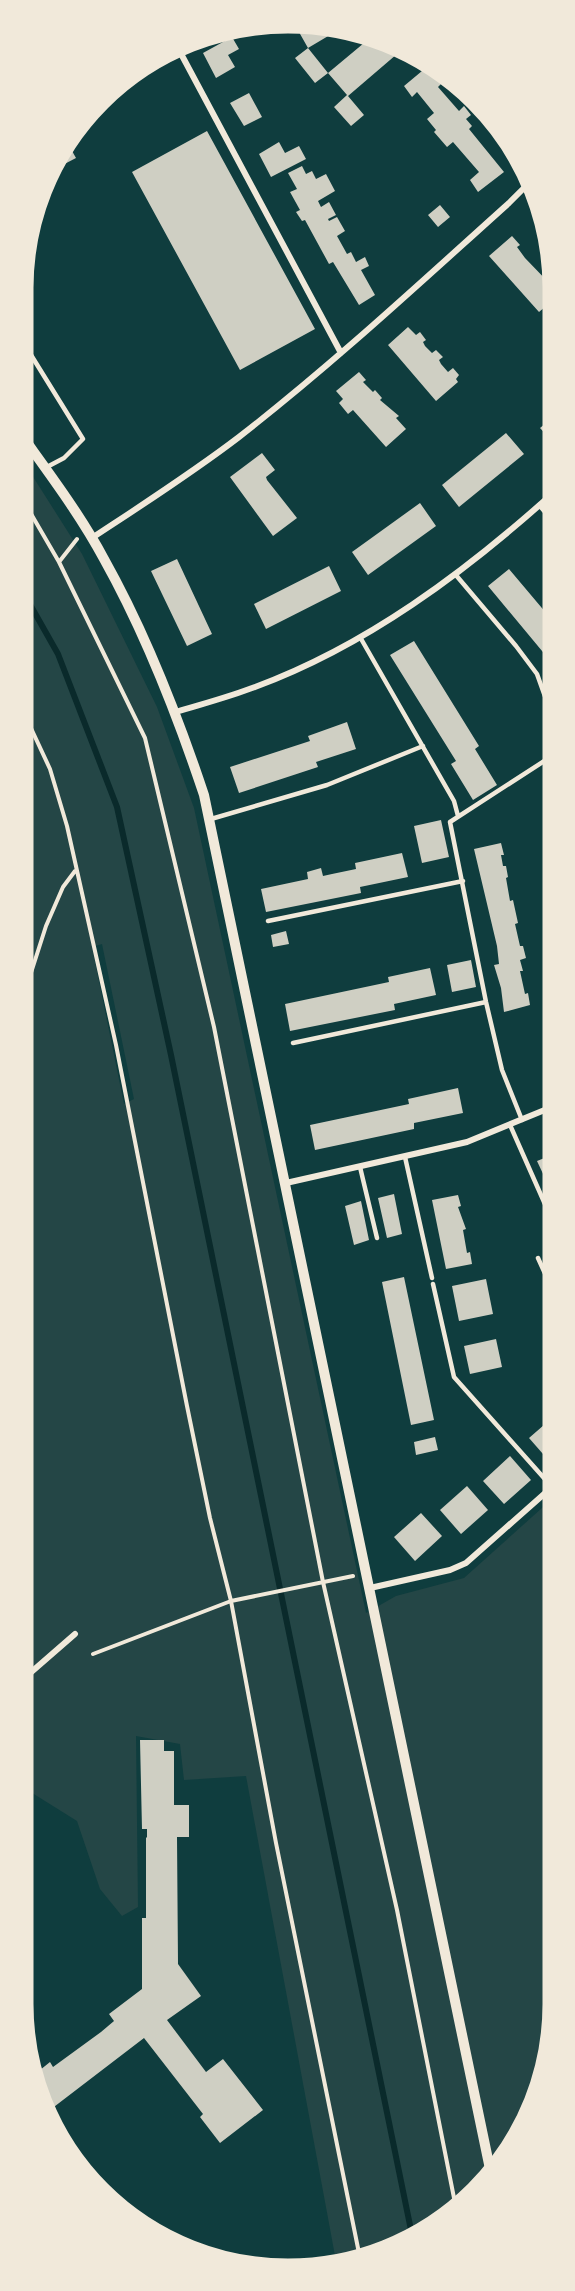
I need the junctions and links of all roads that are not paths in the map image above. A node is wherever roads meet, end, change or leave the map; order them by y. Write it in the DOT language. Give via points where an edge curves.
graph roads {
  1 [pos="182,55"];
  2 [pos="523,189"];
  3 [pos="341,353"];
  4 [pos="32,357"];
  5 [pos="32,449"];
  6 [pos="45,468"];
  7 [pos="544,501"];
  8 [pos="539,506"];
  9 [pos="544,511"];
  10 [pos="89,533"];
  11 [pos="455,574"];
  12 [pos="360,637"];
  13 [pos="544,694"];
  14 [pos="176,712"];
  15 [pos="423,746"];
  16 [pos="544,761"];
  17 [pos="458,816"];
  18 [pos="210,819"];
  19 [pos="463,881"];
  20 [pos="267,921"];
  21 [pos="486,1002"];
  22 [pos="293,1043"];
  23 [pos="544,1110"];
  24 [pos="522,1120"];
  25 [pos="510,1125"];
  26 [pos="405,1157"];
  27 [pos="360,1167"];
  28 [pos="286,1183"];
  29 [pos="544,1202"];
  30 [pos="376,1238"];
  31 [pos="538,1258"];
  32 [pos="544,1271"];
  33 [pos="432,1278"];
  34 [pos="433,1284"];
  35 [pos="544,1478"];
  36 [pos="544,1494"];
  37 [pos="370,1588"];
  38 [pos="75,1634"];
  39 [pos="32,1671"];
  40 [pos="489,2162"];
  1 -- 3 [label="street"];
  2 -- 3 [label="street"];
  3 -- 10 [label="street" via="240,436 162,492"];
  4 -- 6 [label="lane" via="82,439 64,458"];
  5 -- 6 [label="street"];
  6 -- 10 [label="street"];
  7 -- 8 [label="street"];
  8 -- 9 [label="lane"];
  8 -- 11 [label="street"];
  10 -- 14 [label="street" via="141,631"];
  11 -- 12 [label="street"];
  11 -- 13 [label="lane" via="537,674"];
  12 -- 14 [label="street" via="254,687"];
  12 -- 15 [label="lane"];
  14 -- 18 [label="street"];
  15 -- 17 [label="lane" via="454,801"];
  15 -- 18 [label="lane" via="327,785"];
  16 -- 17 [label="lane"];
  17 -- 19 [label="lane" via="450,822"];
  18 -- 28 [label="street"];
  19 -- 20 [label="lane"];
  19 -- 21 [label="lane"];
  21 -- 22 [label="lane"];
  21 -- 24 [label="lane" via="502,1070"];
  23 -- 24 [label="street"];
  24 -- 25 [label="street"];
  25 -- 26 [label="street" via="467,1142"];
  25 -- 29 [label="lane"];
  26 -- 27 [label="street"];
  26 -- 33 [label="lane"];
  27 -- 28 [label="street"];
  27 -- 30 [label="lane"];
  28 -- 37 [label="street"];
  31 -- 32 [label="lane"];
  34 -- 35 [label="lane" via="453,1377"];
  36 -- 37 [label="street" via="466,1563"];
  37 -- 40 [label="street"];
  38 -- 39 [label="street"];
}
